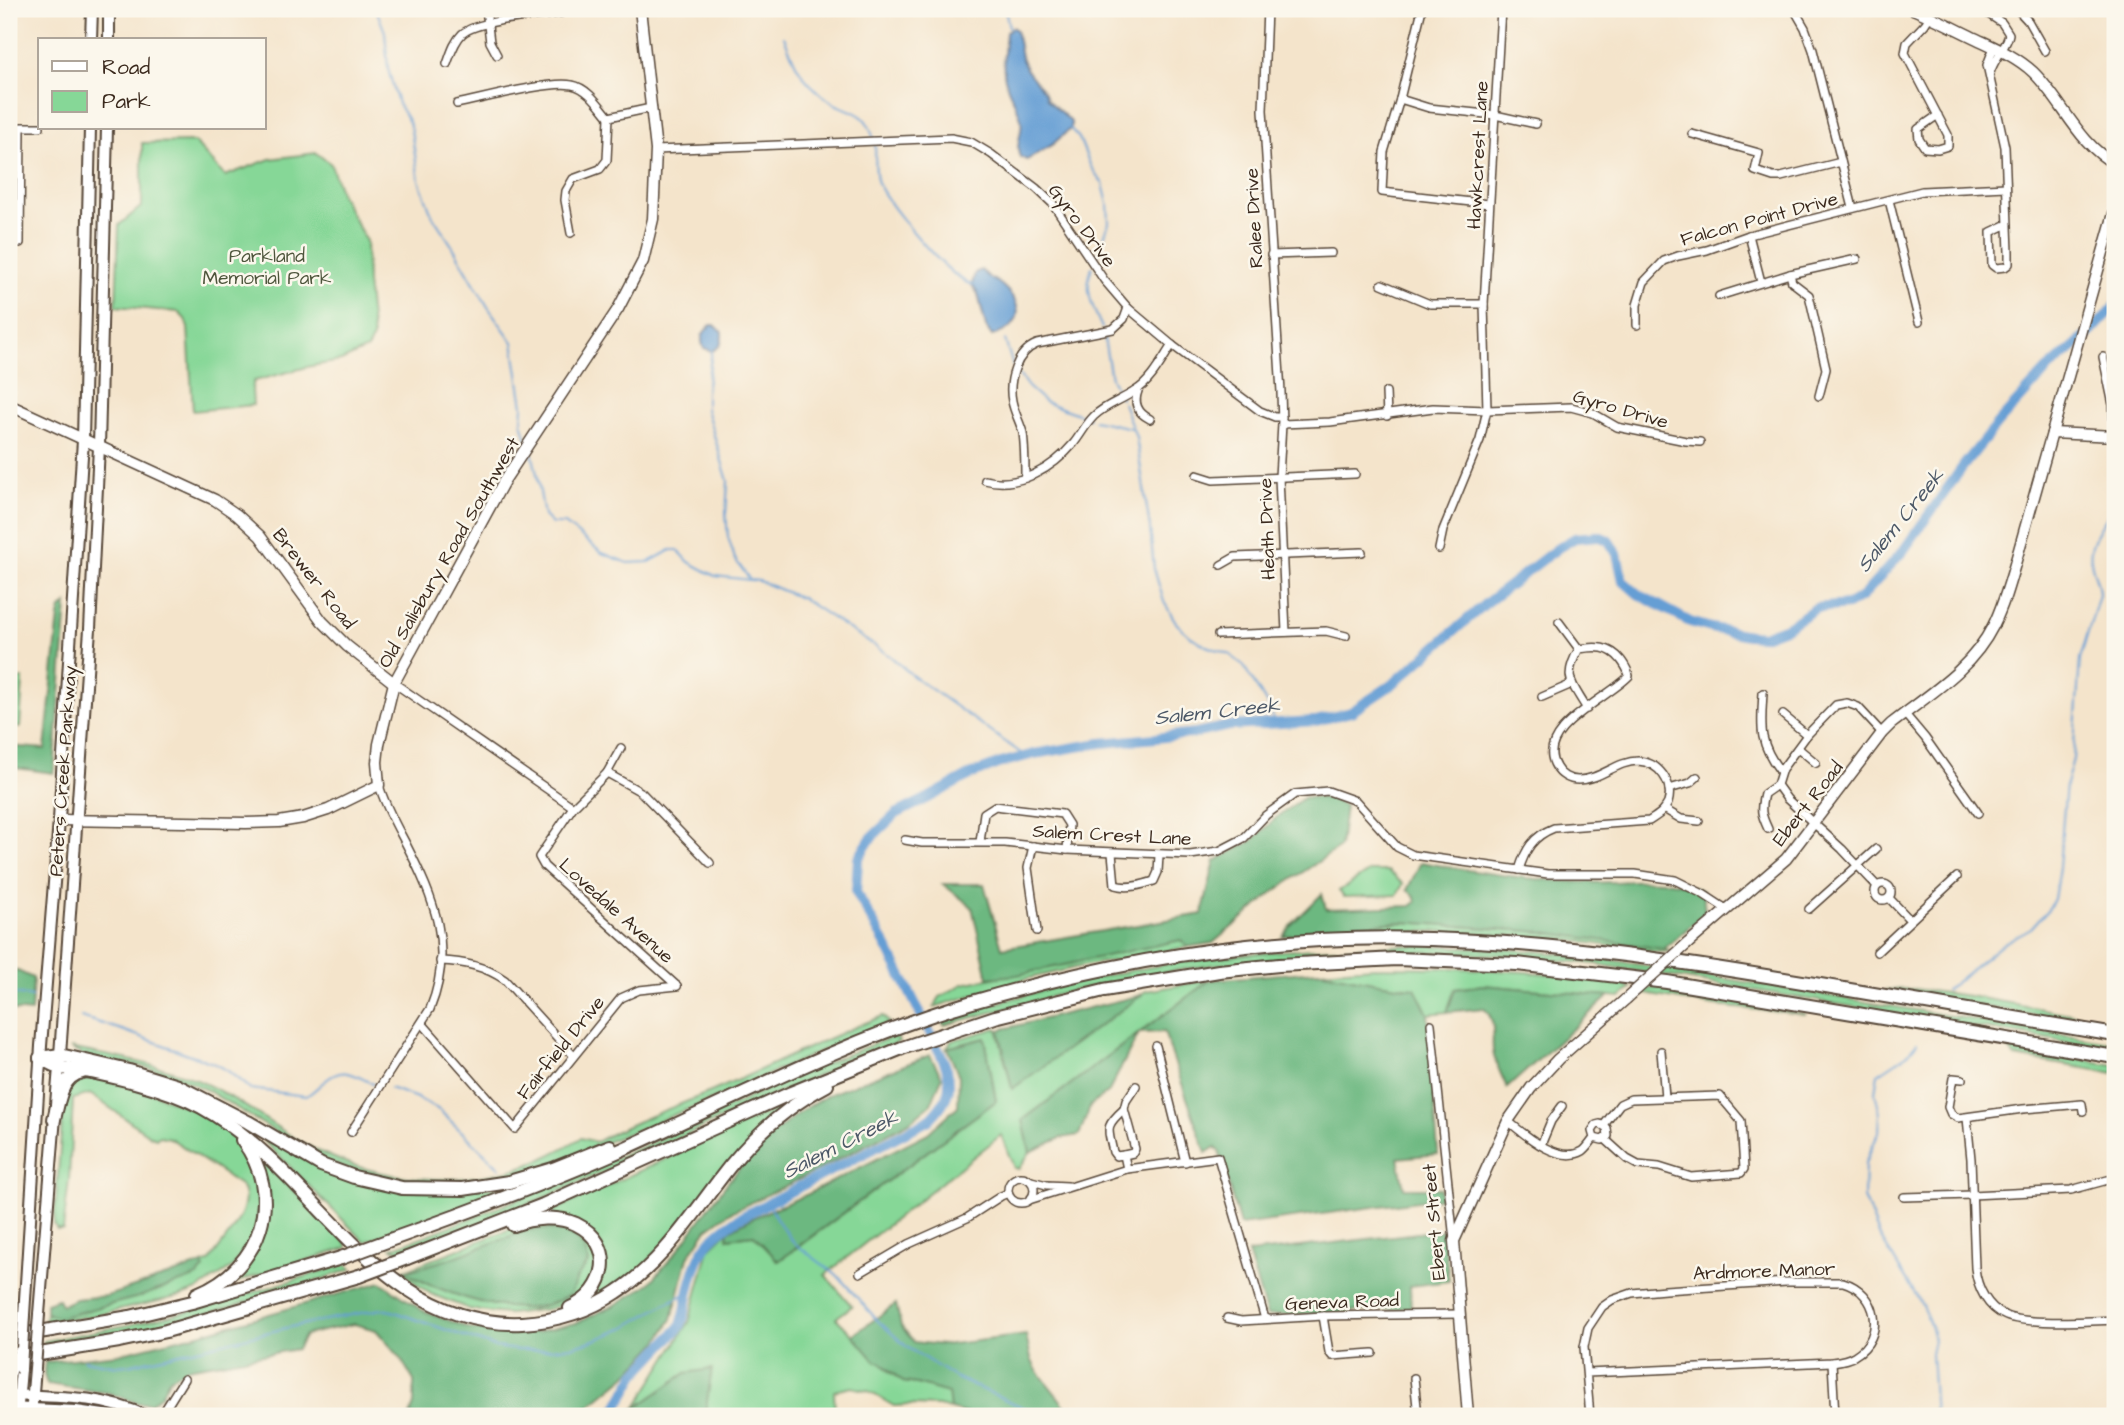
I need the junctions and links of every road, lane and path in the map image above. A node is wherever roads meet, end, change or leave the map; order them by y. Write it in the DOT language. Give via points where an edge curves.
graph roads {
  1 [pos="92,9"];
  2 [pos="109,9"];
  3 [pos="486,9"];
  4 [pos="529,9"];
  5 [pos="571,9"];
  6 [pos="640,9"];
  7 [pos="1267,9"];
  8 [pos="1422,9"];
  9 [pos="1501,9"];
  10 [pos="1794,9"];
  11 [pos="1913,9"];
  12 [pos="1981,9"];
  13 [pos="2017,9"];
  14 [pos="1930,16"];
  15 [pos="530,18"];
  16 [pos="487,24"];
  17 [pos="91,38"];
  18 [pos="108,38"];
  19 [pos="1997,48"];
  20 [pos="2045,51"];
  21 [pos="497,55"];
  22 [pos="447,64"];
  23 [pos="1401,99"];
  24 [pos="457,104"];
  25 [pos="652,108"];
  26 [pos="1494,115"];
  27 [pos="1938,116"];
  28 [pos="609,117"];
  29 [pos="1536,124"];
  30 [pos="38,127"];
  31 [pos="88,130"];
  32 [pos="107,130"];
  33 [pos="1692,134"];
  34 [pos="656,150"];
  35 [pos="1841,162"];
  36 [pos="2115,164"];
  37 [pos="2006,187"];
  38 [pos="1889,200"];
  39 [pos="1489,204"];
  40 [pos="1853,208"];
  41 [pos="2115,210"];
  42 [pos="2008,224"];
  43 [pos="570,233"];
  44 [pos="1749,235"];
  45 [pos="20,243"];
  46 [pos="1331,253"];
  47 [pos="87,255"];
  48 [pos="1271,255"];
  49 [pos="1857,260"];
  50 [pos="1790,274"];
  51 [pos="1761,282"];
  52 [pos="1382,284"];
  53 [pos="1719,296"];
  54 [pos="1484,304"];
  55 [pos="1128,308"];
  56 [pos="1919,322"];
  57 [pos="1637,325"];
  58 [pos="1172,345"];
  59 [pos="102,352"];
  60 [pos="2103,357"];
  61 [pos="1138,390"];
  62 [pos="1386,392"];
  63 [pos="1819,396"];
  64 [pos="9,405"];
  65 [pos="1487,410"];
  66 [pos="1388,416"];
  67 [pos="1150,419"];
  68 [pos="1282,421"];
  69 [pos="2052,433"];
  70 [pos="2115,436"];
  71 [pos="83,440"];
  72 [pos="1700,442"];
  73 [pos="99,447"];
  74 [pos="1354,474"];
  75 [pos="1197,475"];
  76 [pos="1279,477"];
  77 [pos="1025,478"];
  78 [pos="985,480"];
  79 [pos="1439,549"];
  80 [pos="1362,552"];
  81 [pos="1282,555"];
  82 [pos="1221,565"];
  83 [pos="1559,622"];
  84 [pos="1286,632"];
  85 [pos="1218,635"];
  86 [pos="1346,636"];
  87 [pos="1578,649"];
  88 [pos="394,683"];
  89 [pos="1572,684"];
  90 [pos="1763,692"];
  91 [pos="1542,697"];
  92 [pos="1587,709"];
  93 [pos="1904,713"];
  94 [pos="1783,715"];
  95 [pos="1882,733"];
  96 [pos="1807,736"];
  97 [pos="621,748"];
  98 [pos="1798,748"];
  99 [pos="1816,763"];
  100 [pos="1780,771"];
  101 [pos="607,773"];
  102 [pos="1697,776"];
  103 [pos="379,785"];
  104 [pos="1777,785"];
  105 [pos="1669,789"];
  106 [pos="573,807"];
  107 [pos="1664,809"];
  108 [pos="1978,813"];
  109 [pos="60,820"];
  110 [pos="77,820"];
  111 [pos="1699,821"];
  112 [pos="1815,823"];
  113 [pos="1768,829"];
  114 [pos="905,840"];
  115 [pos="980,842"];
  116 [pos="1033,846"];
  117 [pos="1876,849"];
  118 [pos="1067,850"];
  119 [pos="1112,853"];
  120 [pos="1159,855"];
  121 [pos="710,863"];
  122 [pos="1858,865"];
  123 [pos="1519,870"];
  124 [pos="1957,877"];
  125 [pos="1878,886"];
  126 [pos="1889,898"];
  127 [pos="1726,909"];
  128 [pos="1809,909"];
  129 [pos="1910,920"];
  130 [pos="1037,931"];
  131 [pos="1877,952"];
  132 [pos="440,961"];
  133 [pos="677,986"];
  134 [pos="422,1024"];
  135 [pos="1431,1024"];
  136 [pos="2115,1035"];
  137 [pos="1156,1046"];
  138 [pos="902,1048"];
  139 [pos="1661,1051"];
  140 [pos="573,1055"];
  141 [pos="2115,1057"];
  142 [pos="40,1058"];
  143 [pos="60,1061"];
  144 [pos="88,1071"];
  145 [pos="1962,1079"];
  146 [pos="1136,1086"];
  147 [pos="190,1091"];
  148 [pos="1664,1097"];
  149 [pos="1562,1106"];
  150 [pos="1124,1109"];
  151 [pos="2083,1111"];
  152 [pos="1967,1118"];
  153 [pos="54,1119"];
  154 [pos="222,1120"];
  155 [pos="1508,1121"];
  156 [pos="1604,1125"];
  157 [pos="351,1132"];
  158 [pos="659,1132"];
  159 [pos="1594,1138"];
  160 [pos="1605,1139"];
  161 [pos="1541,1145"];
  162 [pos="1124,1155"];
  163 [pos="1185,1161"];
  164 [pos="1127,1169"];
  165 [pos="2115,1178"];
  166 [pos="1031,1181"];
  167 [pos="1072,1185"];
  168 [pos="1008,1193"];
  169 [pos="1972,1195"];
  170 [pos="1904,1197"];
  171 [pos="1030,1200"];
  172 [pos="1454,1241"];
  173 [pos="436,1248"];
  174 [pos="860,1273"];
  175 [pos="1459,1314"];
  176 [pos="1323,1316"];
  177 [pos="130,1317"];
  178 [pos="1227,1318"];
  179 [pos="1265,1320"];
  180 [pos="2115,1320"];
  181 [pos="9,1337"];
  182 [pos="1373,1353"];
  183 [pos="1832,1362"];
  184 [pos="12,1369"];
  185 [pos="1587,1373"];
  186 [pos="1414,1378"];
  187 [pos="184,1379"];
  188 [pos="14,1396"];
  189 [pos="33,1396"];
  190 [pos="15,1410"];
  191 [pos="70,1410"];
  192 [pos="32,1412"];
  193 [pos="47,1416"];
  194 [pos="110,1416"];
  195 [pos="146,1416"];
  196 [pos="161,1416"];
  197 [pos="1418,1416"];
  198 [pos="1468,1416"];
  199 [pos="1590,1416"];
  200 [pos="1835,1416"];
  1 -- 17 [label="main road"];
  2 -- 18 [label="main road"];
  3 -- 16 [label="street"];
  4 -- 15 [label="street"];
  5 -- 15 [label="street"];
  6 -- 25 [label="main road, Old Salisbury Road Southwest"];
  7 -- 48 [label="street, Ralee Drive" via="1263,110"];
  8 -- 23 [label="street"];
  9 -- 26 [label="street, Hawkcrest Lane"];
  10 -- 35 [label="street" via="1813,50"];
  11 -- 14 [label="main road"];
  12 -- 19 [label="street" via="2007,28 2008,42"];
  13 -- 20 [label="street"];
  14 -- 19 [label="main road"];
  14 -- 27 [label="street" via="1907,43 1905,53"];
  15 -- 16 [label="street"];
  16 -- 21 [label="street"];
  16 -- 22 [label="street" via="461,36"];
  19 -- 36 [label="main road" via="2036,75 2084,139"];
  19 -- 37 [label="street" via="1987,65 2004,147"];
  23 -- 26 [label="street" via="1429,108"];
  23 -- 39 [label="street" via="1384,152 1382,192"];
  24 -- 28 [label="street" via="544,86 573,85 591,95"];
  25 -- 28 [label="street"];
  25 -- 34 [label="main road, Old Salisbury Road Southwest"];
  26 -- 29 [label="street"];
  26 -- 39 [label="street, Hawkcrest Lane"];
  27 -- 27 [label="street" via="1948,146 1925,148 1918,129"];
  28 -- 43 [label="street" via="607,160 600,169 573,179 566,191"];
  30 -- 45 [label="street" via="21,127"];
  31 -- 47 [label="main road, Peters Creek Parkway"];
  32 -- 59 [label="main road, Peters Creek Parkway"];
  33 -- 35 [label="street" via="1759,153 1755,171 1773,177"];
  34 -- 55 [label="street, Gyro Drive" via="951,138 971,142 1053,204"];
  34 -- 88 [label="main road, Old Salisbury Road Southwest" via="653,219 633,283 500,488"];
  35 -- 40 [label="street"];
  37 -- 38 [label="street, Falcon Point Drive" via="1939,189"];
  37 -- 42 [label="street"];
  38 -- 40 [label="street, Falcon Point Drive"];
  38 -- 56 [label="street"];
  39 -- 54 [label="street, Hawkcrest Lane"];
  40 -- 44 [label="street, Falcon Point Drive"];
  41 -- 69 [label="main road, Ebert Road"];
  42 -- 42 [label="street" via="2009,264 1996,268 1992,265 1991,232"];
  44 -- 51 [label="street"];
  44 -- 57 [label="street, Falcon Point Drive" via="1664,261 1644,282"];
  46 -- 48 [label="street"];
  47 -- 59 [label="main road" via="97,257"];
  47 -- 71 [label="main road, Peters Creek Parkway"];
  48 -- 68 [label="street, Ralee Drive"];
  49 -- 50 [label="street"];
  50 -- 51 [label="street"];
  50 -- 63 [label="street" via="1792,282 1809,295 1826,369"];
  51 -- 53 [label="street"];
  52 -- 54 [label="street" via="1430,304"];
  54 -- 65 [label="street, Hawkcrest Lane"];
  55 -- 58 [label="street, Gyro Drive"];
  55 -- 77 [label="street" via="1113,329 1037,344 1021,356 1012,378 1012,399 1022,431"];
  58 -- 61 [label="street"];
  58 -- 68 [label="street, Gyro Drive" via="1260,411"];
  59 -- 73 [label="main road, Peters Creek Parkway"];
  60 -- 70 [label="street"];
  61 -- 67 [label="street" via="1137,409"];
  61 -- 77 [label="street" via="1095,415 1054,463"];
  62 -- 66 [label="street"];
  64 -- 71 [label="main road, Brewer Road"];
  65 -- 66 [label="street, Gyro Drive" via="1433,408"];
  65 -- 72 [label="street, Gyro Drive" via="1572,407 1616,427"];
  65 -- 79 [label="street, Hawkcrest Lane"];
  66 -- 68 [label="street, Gyro Drive"];
  68 -- 76 [label="street, Heath Drive"];
  69 -- 70 [label="main road"];
  69 -- 93 [label="main road, Ebert Road" via="1992,629 1954,675"];
  71 -- 73 [label="main road, Brewer Road"];
  71 -- 109 [label="main road, Peters Creek Parkway"];
  73 -- 88 [label="main road, Brewer Road" via="237,514 260,536 322,621"];
  73 -- 110 [label="main road, Peters Creek Parkway"];
  74 -- 76 [label="street"];
  75 -- 76 [label="street" via="1213,481"];
  76 -- 81 [label="street, Heath Drive"];
  77 -- 78 [label="street" via="996,483"];
  80 -- 81 [label="street"];
  81 -- 82 [label="street" via="1235,557"];
  81 -- 84 [label="street, Heath Drive"];
  83 -- 87 [label="street"];
  84 -- 85 [label="street"];
  84 -- 86 [label="street" via="1326,631"];
  87 -- 89 [label="street" via="1569,670"];
  87 -- 92 [label="street" via="1603,647 1615,652 1629,670 1623,682"];
  88 -- 103 [label="main road, Old Salisbury Road Southwest" via="378,750"];
  88 -- 106 [label="street, Brewer Road"];
  89 -- 91 [label="street"];
  89 -- 92 [label="street"];
  90 -- 100 [label="street" via="1760,729 1765,748"];
  92 -- 105 [label="street" via="1557,734 1551,753 1558,772 1569,779 1588,779 1627,763 1649,763 1660,770"];
  93 -- 95 [label="main road, Ebert Road"];
  93 -- 108 [label="street"];
  94 -- 96 [label="street"];
  95 -- 96 [label="street" via="1858,707 1847,702 1836,705"];
  95 -- 112 [label="main road, Ebert Road"];
  96 -- 98 [label="street"];
  97 -- 101 [label="street"];
  98 -- 99 [label="street"];
  98 -- 100 [label="street"];
  100 -- 104 [label="street"];
  101 -- 106 [label="street"];
  101 -- 121 [label="street" via="641,792"];
  102 -- 105 [label="street"];
  103 -- 110 [label="main road" via="328,810 279,822"];
  103 -- 132 [label="street, Old Salisbury Road Southwest" via="431,896"];
  104 -- 112 [label="street"];
  104 -- 113 [label="street" via="1764,794 1760,807"];
  105 -- 107 [label="street"];
  106 -- 133 [label="street, Lovedale Avenue" via="539,857 544,866"];
  107 -- 111 [label="street" via="1681,819"];
  107 -- 123 [label="street" via="1649,821 1544,832 1530,845"];
  109 -- 110 [label="main road"];
  109 -- 142 [label="main road, Peters Creek Parkway"];
  110 -- 143 [label="main road, Peters Creek Parkway"];
  112 -- 122 [label="street"];
  112 -- 127 [label="main road, Ebert Road" via="1786,859"];
  114 -- 115 [label="street, Salem Crest Lane"];
  115 -- 116 [label="street, Salem Crest Lane"];
  115 -- 118 [label="street" via="984,813 995,806 1062,814 1069,825"];
  116 -- 118 [label="street, Salem Crest Lane"];
  116 -- 130 [label="street" via="1028,868"];
  117 -- 122 [label="street"];
  118 -- 119 [label="street, Salem Crest Lane"];
  119 -- 120 [label="street, Salem Crest Lane"];
  119 -- 120 [label="street" via="1115,886 1121,887 1154,881"];
  120 -- 123 [label="street, Salem Crest Lane" via="1219,851 1244,838 1295,794 1328,790 1356,801 1397,847 1413,855"];
  122 -- 125 [label="street"];
  122 -- 128 [label="street"];
  123 -- 127 [label="street, Salem Crest Lane" via="1675,880"];
  124 -- 129 [label="street"];
  125 -- 126 [label="street" via="1890,887"];
  125 -- 126 [label="street" via="1876,898"];
  126 -- 129 [label="street"];
  127 -- 155 [label="main road, Ebert Road, bridge" via="1558,1059"];
  129 -- 131 [label="street"];
  132 -- 134 [label="street, Old Salisbury Road Southwest" via="435,998"];
  132 -- 140 [label="street" via="467,963 505,980"];
  133 -- 140 [label="street, Fairfield Drive" via="632,992 621,998"];
  134 -- 140 [label="street, Fairfield Drive" via="514,1129"];
  134 -- 157 [label="street, Old Salisbury Road Southwest"];
  135 -- 172 [label="street, Ebert Street"];
  136 -- 158 [label="highway" via="1684,962 1540,945 1429,939 1270,944 1168,957 1067,977 938,1013 809,1063"];
  137 -- 163 [label="street"];
  138 -- 141 [label="highway" via="995,1017 1104,990 1219,971 1397,959 1517,964 1667,982"];
  138 -- 154 [label="highway" via="888,1059 820,1089 772,1122 730,1166 659,1257 623,1288 580,1311 541,1321 476,1319 424,1301 385,1273 252,1142"];
  138 -- 173 [label="highway"];
  139 -- 148 [label="street"];
  142 -- 143 [label="highway"];
  142 -- 184 [label="main road, Peters Creek Parkway, bridge" via="22,1343"];
  143 -- 144 [label="highway"];
  143 -- 147 [label="highway" via="158,1079"];
  143 -- 153 [label="main road, Peters Creek Parkway"];
  144 -- 153 [label="highway" via="67,1079"];
  144 -- 154 [label="highway" via="172,1094"];
  145 -- 152 [label="street" via="1953,1078 1948,1107 1954,1117"];
  146 -- 150 [label="street"];
  147 -- 158 [label="highway" via="321,1165 372,1182 415,1189 463,1189 509,1182 648,1130"];
  147 -- 173 [label="highway" via="252,1135 374,1255 435,1299 485,1315 548,1314 585,1299 596,1289 603,1268 600,1248 589,1233 558,1219 520,1222 451,1248"];
  148 -- 156 [label="street" via="1625,1101"];
  148 -- 160 [label="street" via="1722,1097 1741,1121 1743,1171 1685,1177 1632,1163"];
  149 -- 161 [label="street"];
  150 -- 162 [label="street" via="1135,1149"];
  150 -- 162 [label="street" via="1108,1129 1113,1152"];
  151 -- 152 [label="street" via="2082,1104"];
  152 -- 169 [label="street"];
  153 -- 189 [label="main road, Peters Creek Parkway, bridge"];
  154 -- 177 [label="highway" via="249,1149 260,1175 264,1207 258,1237 223,1281"];
  155 -- 161 [label="street"];
  155 -- 172 [label="main road, Ebert Road"];
  156 -- 159 [label="street" via="1594,1128"];
  156 -- 160 [label="street"];
  158 -- 177 [label="highway, bridge" via="509,1197 341,1258"];
  159 -- 160 [label="street"];
  159 -- 161 [label="street" via="1584,1150 1572,1154"];
  162 -- 164 [label="street"];
  163 -- 164 [label="street"];
  163 -- 179 [label="street" via="1218,1157"];
  164 -- 167 [label="street"];
  165 -- 169 [label="street" via="2071,1190"];
  166 -- 167 [label="street"];
  166 -- 168 [label="street" via="1015,1178"];
  166 -- 171 [label="street" via="1034,1193"];
  167 -- 171 [label="street"];
  168 -- 171 [label="street" via="1017,1202"];
  168 -- 174 [label="street"];
  169 -- 170 [label="street"];
  169 -- 180 [label="street" via="1976,1275 1993,1307 2024,1320"];
  172 -- 175 [label="main road, Ebert Street"];
  173 -- 184 [label="highway, bridge" via="229,1314"];
  175 -- 176 [label="street, Geneva Road"];
  175 -- 198 [label="main road, Ebert Street"];
  176 -- 179 [label="street, Geneva Road"];
  176 -- 182 [label="street" via="1332,1356"];
  177 -- 181 [label="highway"];
  178 -- 179 [label="street, Geneva Road"];
  183 -- 185 [label="street, Ardmore Manor"];
  183 -- 185 [label="street, Ardmore Manor" via="1859,1353 1875,1330 1870,1302 1860,1290 1843,1282 1730,1285 1632,1293 1605,1304 1588,1328 1584,1347"];
  183 -- 200 [label="street"];
  184 -- 188 [label="main road, Peters Creek Parkway"];
  185 -- 199 [label="street"];
  186 -- 197 [label="street"];
  187 -- 196 [label="street"];
  188 -- 189 [label="main road"];
  188 -- 190 [label="main road, Peters Creek Parkway"];
  189 -- 192 [label="main road, Peters Creek Parkway"];
  189 -- 195 [label="main road" via="99,1400"];
  190 -- 192 [label="main road"];
  191 -- 192 [label="main road"];
  191 -- 193 [label="main road"];
  191 -- 194 [label="main road"];
}
